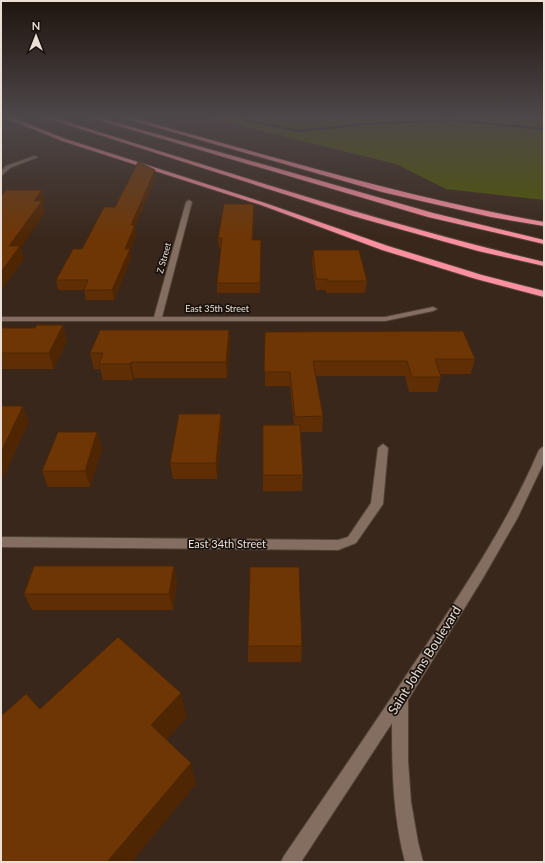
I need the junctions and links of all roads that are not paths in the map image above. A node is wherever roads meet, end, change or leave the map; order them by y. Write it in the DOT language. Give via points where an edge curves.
graph roads {
  1 [pos="36,157"];
  2 [pos="118,157"];
  3 [pos="173,157"];
  4 [pos="230,157"];
  5 [pos="269,157"];
  6 [pos="1,174"];
  7 [pos="189,202"];
  8 [pos="544,224"];
  9 [pos="544,242"];
  10 [pos="544,264"];
  11 [pos="544,294"];
  12 [pos="433,309"];
  13 [pos="1,319"];
  14 [pos="157,319"];
  15 [pos="383,448"];
  16 [pos="544,450"];
  17 [pos="1,542"];
  18 [pos="400,699"];
  19 [pos="290,862"];
  20 [pos="414,862"];
  1 -- 6 [label="street" via="8,167"];
  2 -- 11 [label="highway" via="263,204 385,248"];
  3 -- 10 [label="highway" via="360,216 481,250"];
  4 -- 9 [label="highway" via="431,215"];
  5 -- 8 [label="highway" via="399,193"];
  7 -- 14 [label="street, Z Street"];
  12 -- 14 [label="street, East 35th Street" via="385,319"];
  13 -- 14 [label="street, East 35th Street"];
  15 -- 17 [label="street, East 34th Street" via="377,504 352,540 338,545"];
  16 -- 18 [label="street, Saint Johns Boulevard" via="494,549"];
  18 -- 19 [label="street, Saint Johns Boulevard"];
  18 -- 20 [label="street" via="400,780 408,840"];
}
